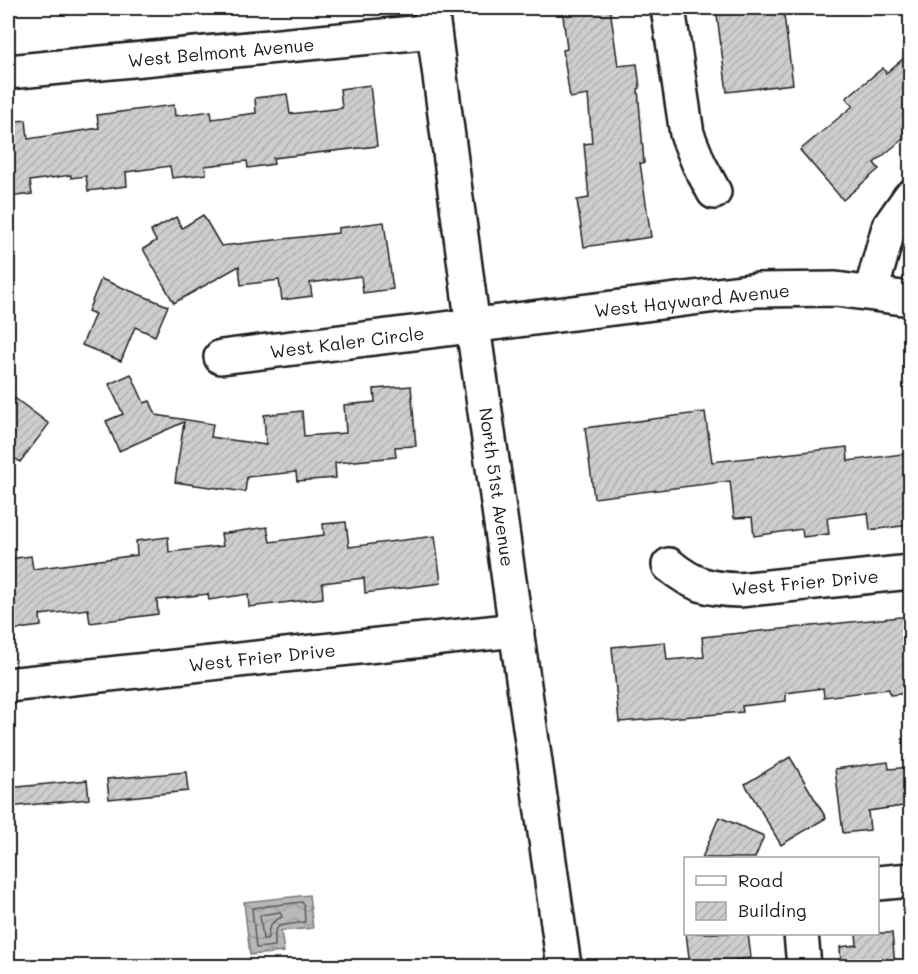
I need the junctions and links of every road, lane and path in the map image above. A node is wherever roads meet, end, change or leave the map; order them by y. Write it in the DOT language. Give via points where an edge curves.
graph roads {
  1 [pos="669,8"];
  2 [pos="432,19"];
  3 [pos="8,72"];
  4 [pos="714,192"];
  5 [pos="910,197"];
  6 [pos="872,292"];
  7 [pos="910,299"];
  8 [pos="473,327"];
  9 [pos="221,357"];
  10 [pos="669,565"];
  11 [pos="910,572"];
  12 [pos="517,630"];
  13 [pos="8,685"];
  14 [pos="910,880"];
  15 [pos="879,883"];
  16 [pos="801,935"];
  17 [pos="564,966"];
  18 [pos="804,966"];
  1 -- 4 [label="street" via="687,134"];
  2 -- 3 [label="street, West Belmont Avenue"];
  2 -- 8 [label="street, North 51st Avenue"];
  5 -- 6 [label="street" via="889,227"];
  6 -- 7 [label="street, West Hayward Avenue"];
  6 -- 8 [label="street, West Hayward Avenue" via="757,290"];
  8 -- 9 [label="street, West Kaler Circle"];
  8 -- 12 [label="street, North 51st Avenue"];
  10 -- 11 [label="street, West Frier Drive" via="700,585 739,590"];
  12 -- 13 [label="street, West Frier Drive"];
  12 -- 17 [label="street, North 51st Avenue"];
  14 -- 15 [label="street"];
  16 -- 18 [label="street"];
}
